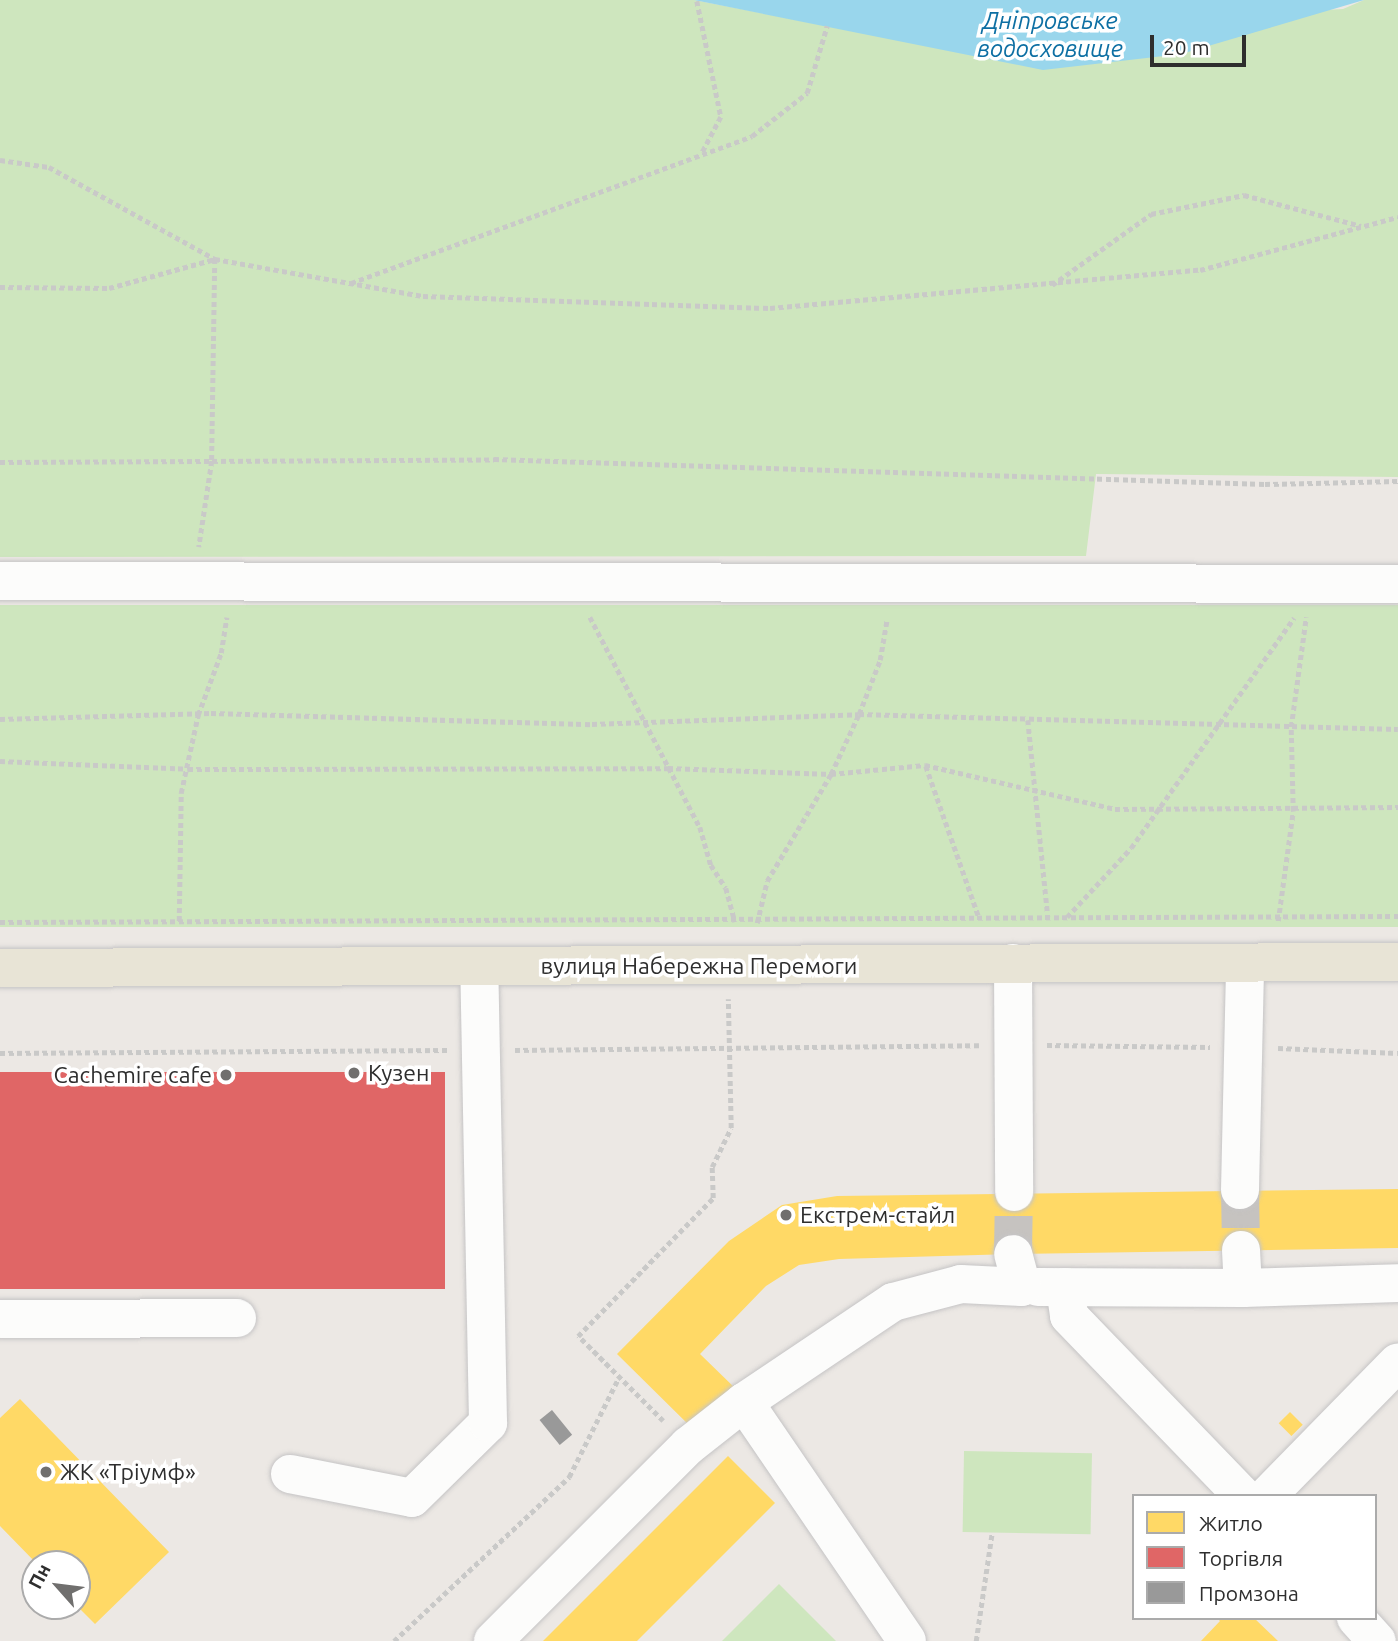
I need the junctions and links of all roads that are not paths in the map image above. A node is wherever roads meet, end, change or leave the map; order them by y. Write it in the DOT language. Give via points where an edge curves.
graph roads {
  1 [pos="0,581"];
  2 [pos="1398,583"];
  3 [pos="1398,962"];
  4 [pos="1013,963"];
  5 [pos="1262,964"];
  6 [pos="480,967"];
  7 [pos="0,968"];
  8 [pos="1240,1190"];
  9 [pos="1014,1192"];
  10 [pos="1241,1250"];
  11 [pos="1398,1283"];
  12 [pos="1065,1287"];
  13 [pos="1243,1288"];
  14 [pos="237,1318"];
  15 [pos="0,1319"];
  16 [pos="1398,1362"];
  17 [pos="744,1402"];
  18 [pos="290,1474"];
  19 [pos="1241,1494"];
  20 [pos="1269,1494"];
  21 [pos="1358,1620"];
  22 [pos="493,1641"];
  23 [pos="907,1641"];
  24 [pos="1377,1641"];
  1 -- 2 [label="street" via="893,583 1308,591"];
  3 -- 5 [label="main road, вулиця Набережна Перемоги"];
  4 -- 5 [label="main road, вулиця Набережна Перемоги"];
  4 -- 6 [label="main road, вулиця Набережна Перемоги"];
  4 -- 9 [label="street"];
  5 -- 8 [label="street" via="1242,1047"];
  6 -- 7 [label="main road, вулиця Набережна Перемоги"];
  6 -- 18 [label="street" via="488,1423 412,1498"];
  10 -- 13 [label="street"];
  11 -- 13 [label="street"];
  12 -- 13 [label="street"];
  12 -- 17 [label="street" via="1018,1270 893,1303"];
  12 -- 19 [label="street" via="1069,1316"];
  14 -- 15 [label="street"];
  16 -- 20 [label="street"];
  17 -- 22 [label="street" via="688,1446"];
  17 -- 23 [label="street"];
  21 -- 24 [label="street"];
}
